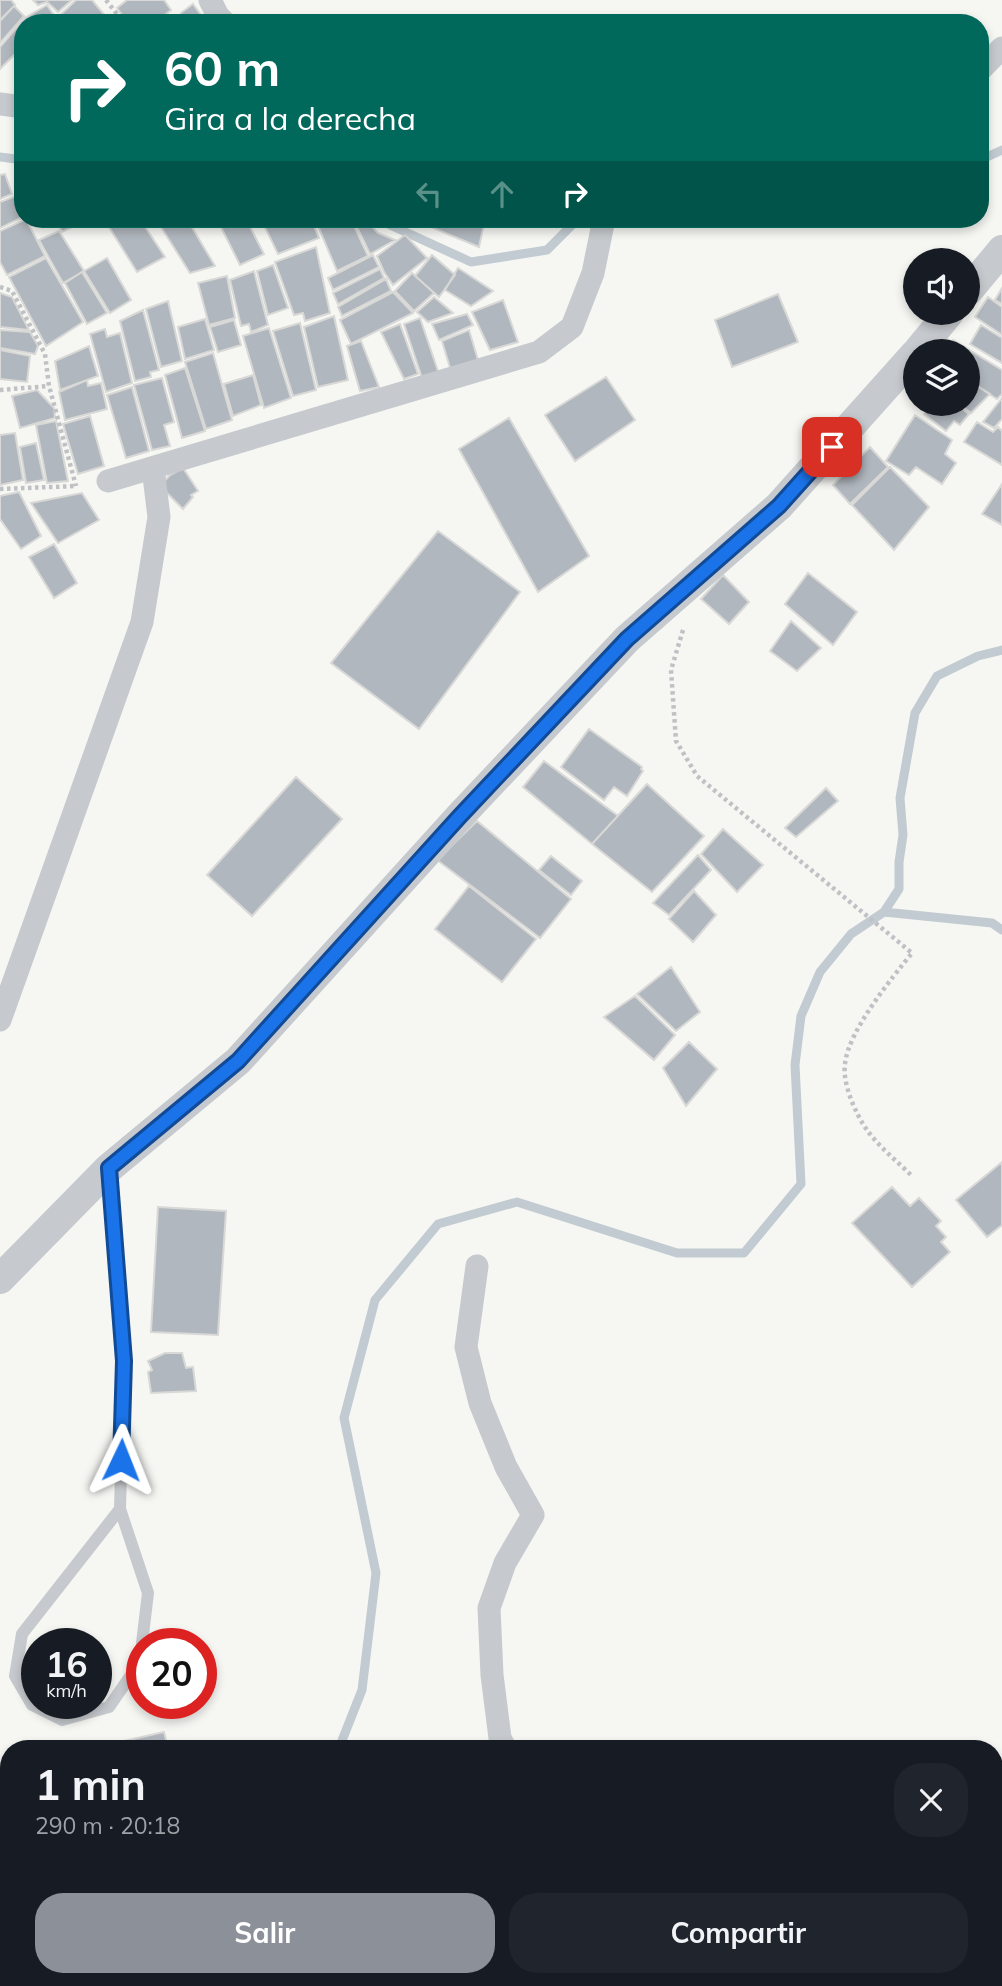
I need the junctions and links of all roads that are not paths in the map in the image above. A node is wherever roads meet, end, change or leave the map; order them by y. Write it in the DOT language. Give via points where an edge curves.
graph roads {
  1 [pos="1002,48"];
  2 [pos="989,61"];
  3 [pos="602,228"];
  4 [pos="1002,250"];
  5 [pos="980,277"];
  6 [pos="939,325"];
  7 [pos="928,339"];
  8 [pos="903,368"];
  9 [pos="153,468"];
  10 [pos="108,481"];
  11 [pos="0,1020"];
  12 [pos="109,1168"];
  13 [pos="477,1266"];
  14 [pos="0,1279"];
  15 [pos="120,1509"];
  16 [pos="144,1628"];
  17 [pos="126,1682"];
  18 [pos="501,1740"];
  1 -- 2 [label="street"];
  3 -- 9 [label="street" via="593,273 572,327 539,352"];
  4 -- 5 [label="street"];
  6 -- 7 [label="street"];
  8 -- 12 [label="street" via="779,506 627,639 238,1061"];
  9 -- 10 [label="street"];
  9 -- 11 [label="street" via="159,517 142,622"];
  12 -- 14 [label="street"];
  12 -- 15 [label="lane" via="124,1361"];
  13 -- 18 [label="street" via="466,1347 480,1403 506,1467 533,1515 505,1563 489,1608"];
  15 -- 16 [label="lane" via="148,1593"];
  15 -- 17 [label="lane" via="22,1634 15,1676 32,1706 62,1720 109,1707"];
}
